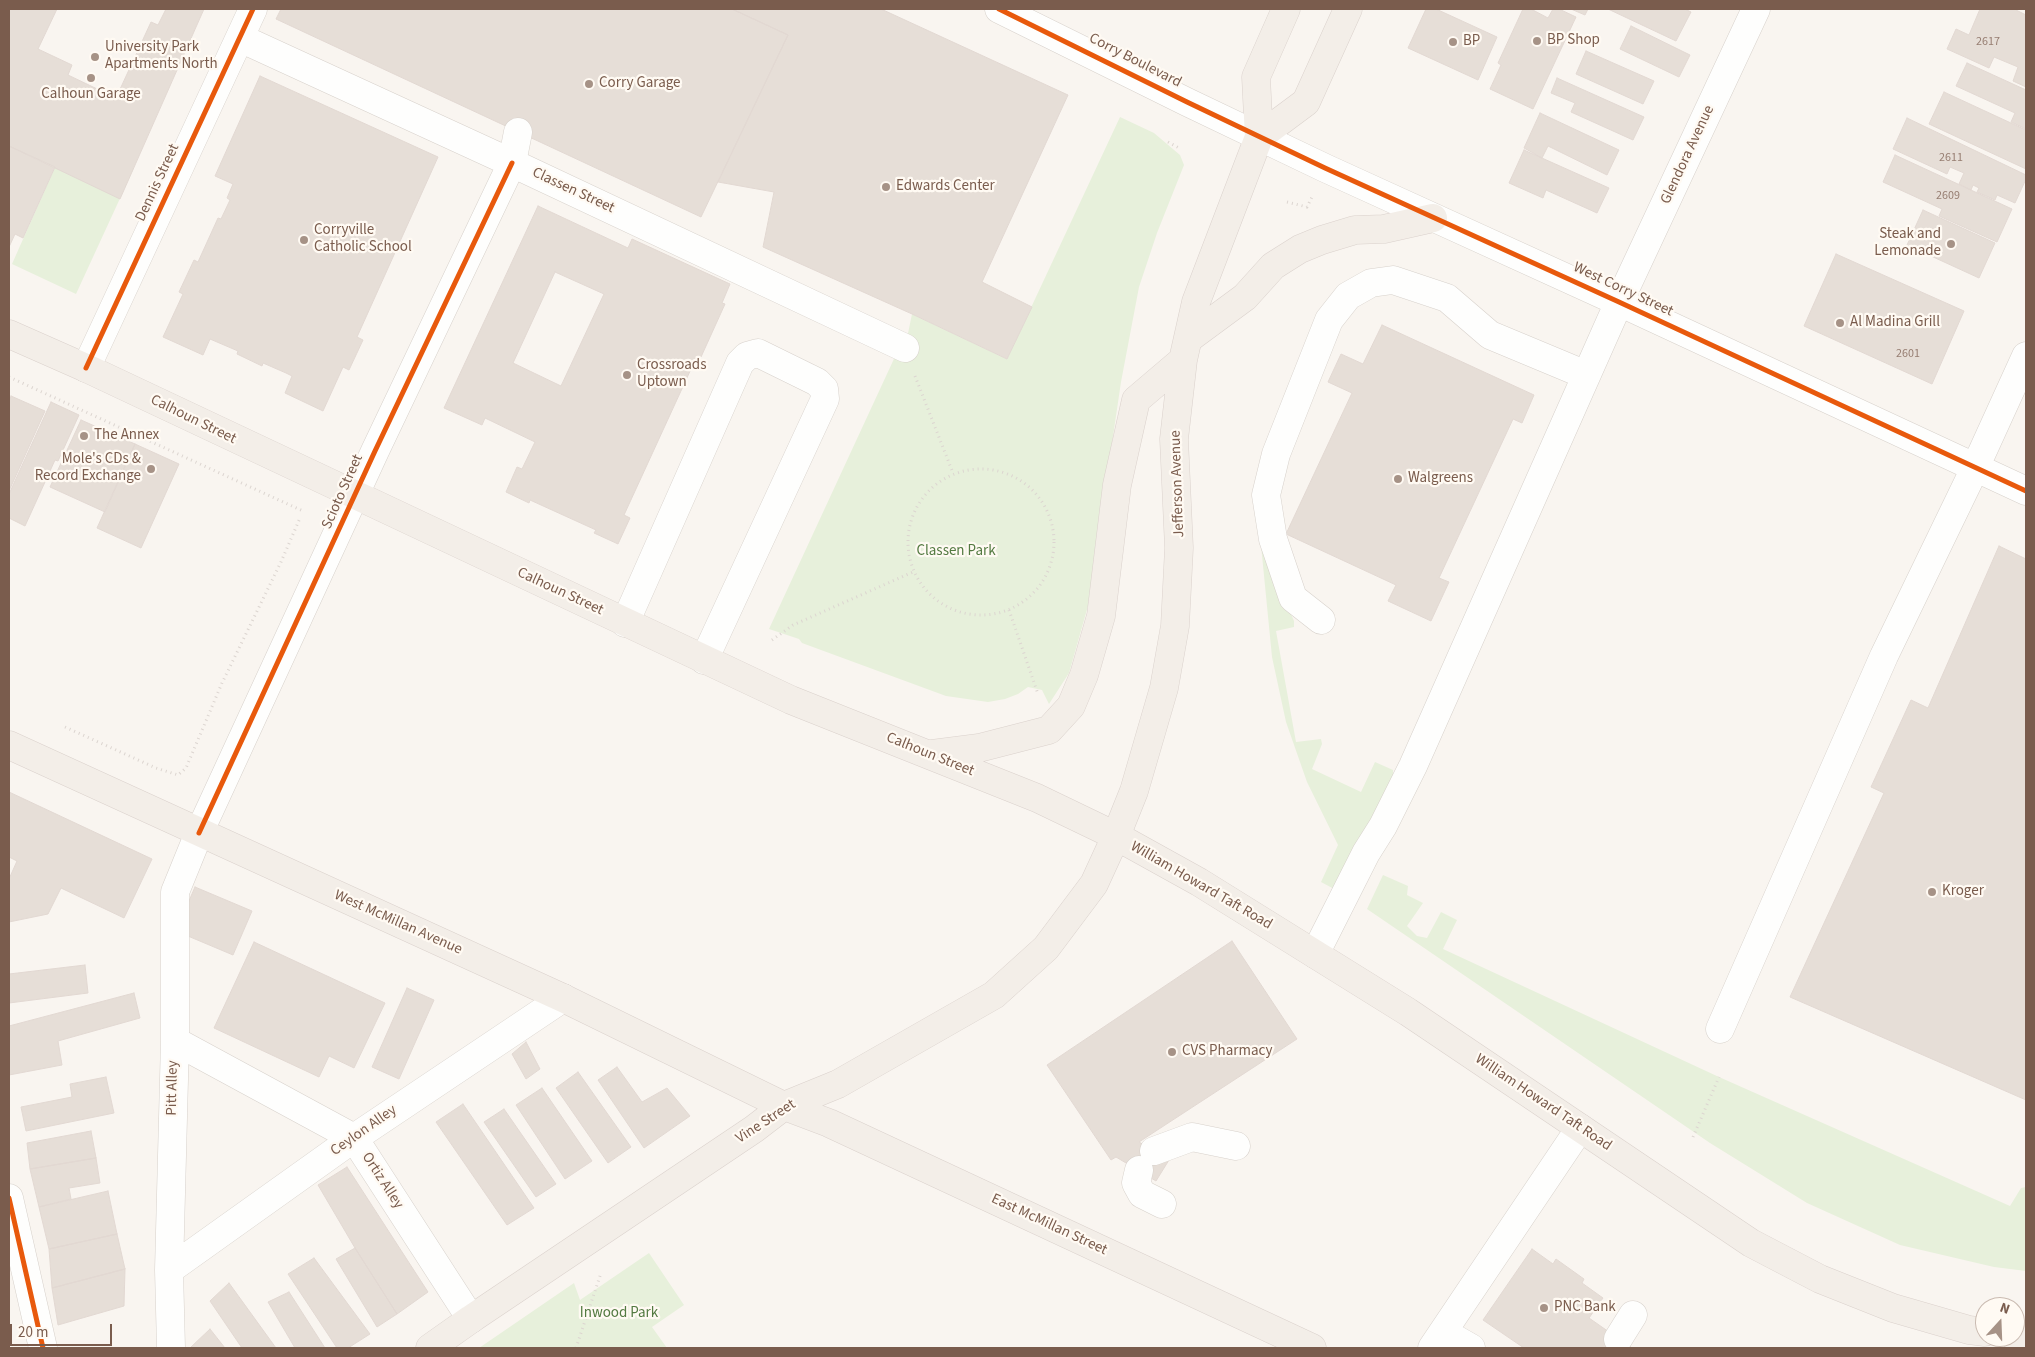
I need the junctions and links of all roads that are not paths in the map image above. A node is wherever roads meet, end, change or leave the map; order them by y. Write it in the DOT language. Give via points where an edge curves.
graph roads {
  1 [pos="252,9"];
  2 [pos="999,9"];
  3 [pos="1286,9"];
  4 [pos="1348,9"];
  5 [pos="1756,9"];
  6 [pos="240,38"];
  7 [pos="518,132"];
  8 [pos="1259,137"];
  9 [pos="512,162"];
  10 [pos="1433,218"];
  11 [pos="1619,302"];
  12 [pos="9,334"];
  13 [pos="905,348"];
  14 [pos="1186,350"];
  15 [pos="2026,356"];
  16 [pos="86,368"];
  17 [pos="1586,375"];
  18 [pos="1975,468"];
  19 [pos="2026,491"];
  20 [pos="356,496"];
  21 [pos="1321,620"];
  22 [pos="625,623"];
  23 [pos="704,660"];
  24 [pos="9,745"];
  25 [pos="931,754"];
  26 [pos="199,833"];
  27 [pos="1116,836"];
  28 [pos="1316,954"];
  29 [pos="562,998"];
  30 [pos="1720,1029"];
  31 [pos="175,1041"];
  32 [pos="784,1106"];
  33 [pos="1580,1128"];
  34 [pos="354,1138"];
  35 [pos="1236,1146"];
  36 [pos="9,1198"];
  37 [pos="1162,1204"];
  38 [pos="169,1270"];
  39 [pos="1633,1315"];
  40 [pos="470,1319"];
  41 [pos="1975,1331"];
  42 [pos="1618,1339"];
  43 [pos="1438,1340"];
  44 [pos="43,1348"];
  45 [pos="171,1348"];
  46 [pos="430,1348"];
  47 [pos="1312,1348"];
  48 [pos="1470,1348"];
  1 -- 6 [label="street, Dennis Street"];
  2 -- 8 [label="street, Corry Boulevard"];
  3 -- 8 [label="main road, Jefferson Avenue" via="1256,77"];
  4 -- 8 [label="main road" via="1306,102"];
  5 -- 11 [label="street, Glendora Avenue"];
  6 -- 9 [label="street, Classen Street"];
  6 -- 16 [label="street, Dennis Street"];
  7 -- 9 [label="street, Scioto Street"];
  8 -- 10 [label="street, West Corry Street"];
  8 -- 14 [label="main road, Jefferson Avenue" via="1196,302"];
  9 -- 13 [label="street, Classen Street"];
  9 -- 20 [label="street, Scioto Street"];
  10 -- 11 [label="street, West Corry Street"];
  10 -- 14 [label="main road" via="1384,229 1355,230 1300,249 1273,266 1245,297"];
  11 -- 17 [label="street, Glendora Avenue"];
  11 -- 18 [label="street, West Corry Street"];
  12 -- 16 [label="main road, Calhoun Street"];
  14 -- 25 [label="main road" via="1136,400 1117,485 1101,616 1084,675 1071,706 1049,730 979,748"];
  14 -- 27 [label="main road, Jefferson Avenue" via="1174,439 1180,548 1175,626 1164,688 1134,791"];
  15 -- 18 [label="street"];
  16 -- 20 [label="main road, Calhoun Street"];
  17 -- 21 [label="street" via="1490,336 1446,298 1393,280 1371,283 1348,296 1329,320 1276,454 1266,495 1273,539 1293,598"];
  17 -- 28 [label="street, Glendora Avenue" via="1413,766"];
  18 -- 19 [label="street, West Corry Street"];
  18 -- 30 [label="street" via="1884,656"];
  20 -- 22 [label="main road, Calhoun Street"];
  20 -- 26 [label="street, Scioto Street"];
  22 -- 23 [label="main road, Calhoun Street"];
  22 -- 23 [label="street" via="740,363 747,356 758,353 817,382 824,389 825,399"];
  23 -- 25 [label="main road, Calhoun Street" via="791,700"];
  24 -- 26 [label="main road, West McMillan Avenue"];
  25 -- 27 [label="main road, Calhoun Street" via="1037,798"];
  26 -- 29 [label="main road, West McMillan Avenue"];
  26 -- 31 [label="street, Pitt Alley" via="174,892"];
  27 -- 28 [label="main road, William Howard Taft Road" via="1199,882"];
  27 -- 32 [label="main road, Vine Street" via="1094,884 1046,948 994,996 838,1084"];
  28 -- 33 [label="main road, William Howard Taft Road"];
  29 -- 32 [label="main road, West McMillan Avenue"];
  29 -- 34 [label="street, Ceylon Alley"];
  31 -- 34 [label="street, Ortiz Alley"];
  31 -- 38 [label="street, Pitt Alley"];
  32 -- 40 [label="main road, Vine Street"];
  32 -- 47 [label="main road, East McMillan Street" via="829,1123"];
  33 -- 41 [label="main road, William Howard Taft Road" via="1782,1261 1893,1308"];
  33 -- 43 [label="street"];
  34 -- 38 [label="street, Ceylon Alley"];
  34 -- 40 [label="street, Ortiz Alley"];
  35 -- 37 [label="street" via="1192,1137 1146,1161 1136,1183 1142,1194"];
  36 -- 44 [label="street"];
  38 -- 45 [label="street, Pitt Alley"];
  39 -- 42 [label="street"];
  40 -- 46 [label="main road, Vine Street"];
  43 -- 48 [label="street"];
}
